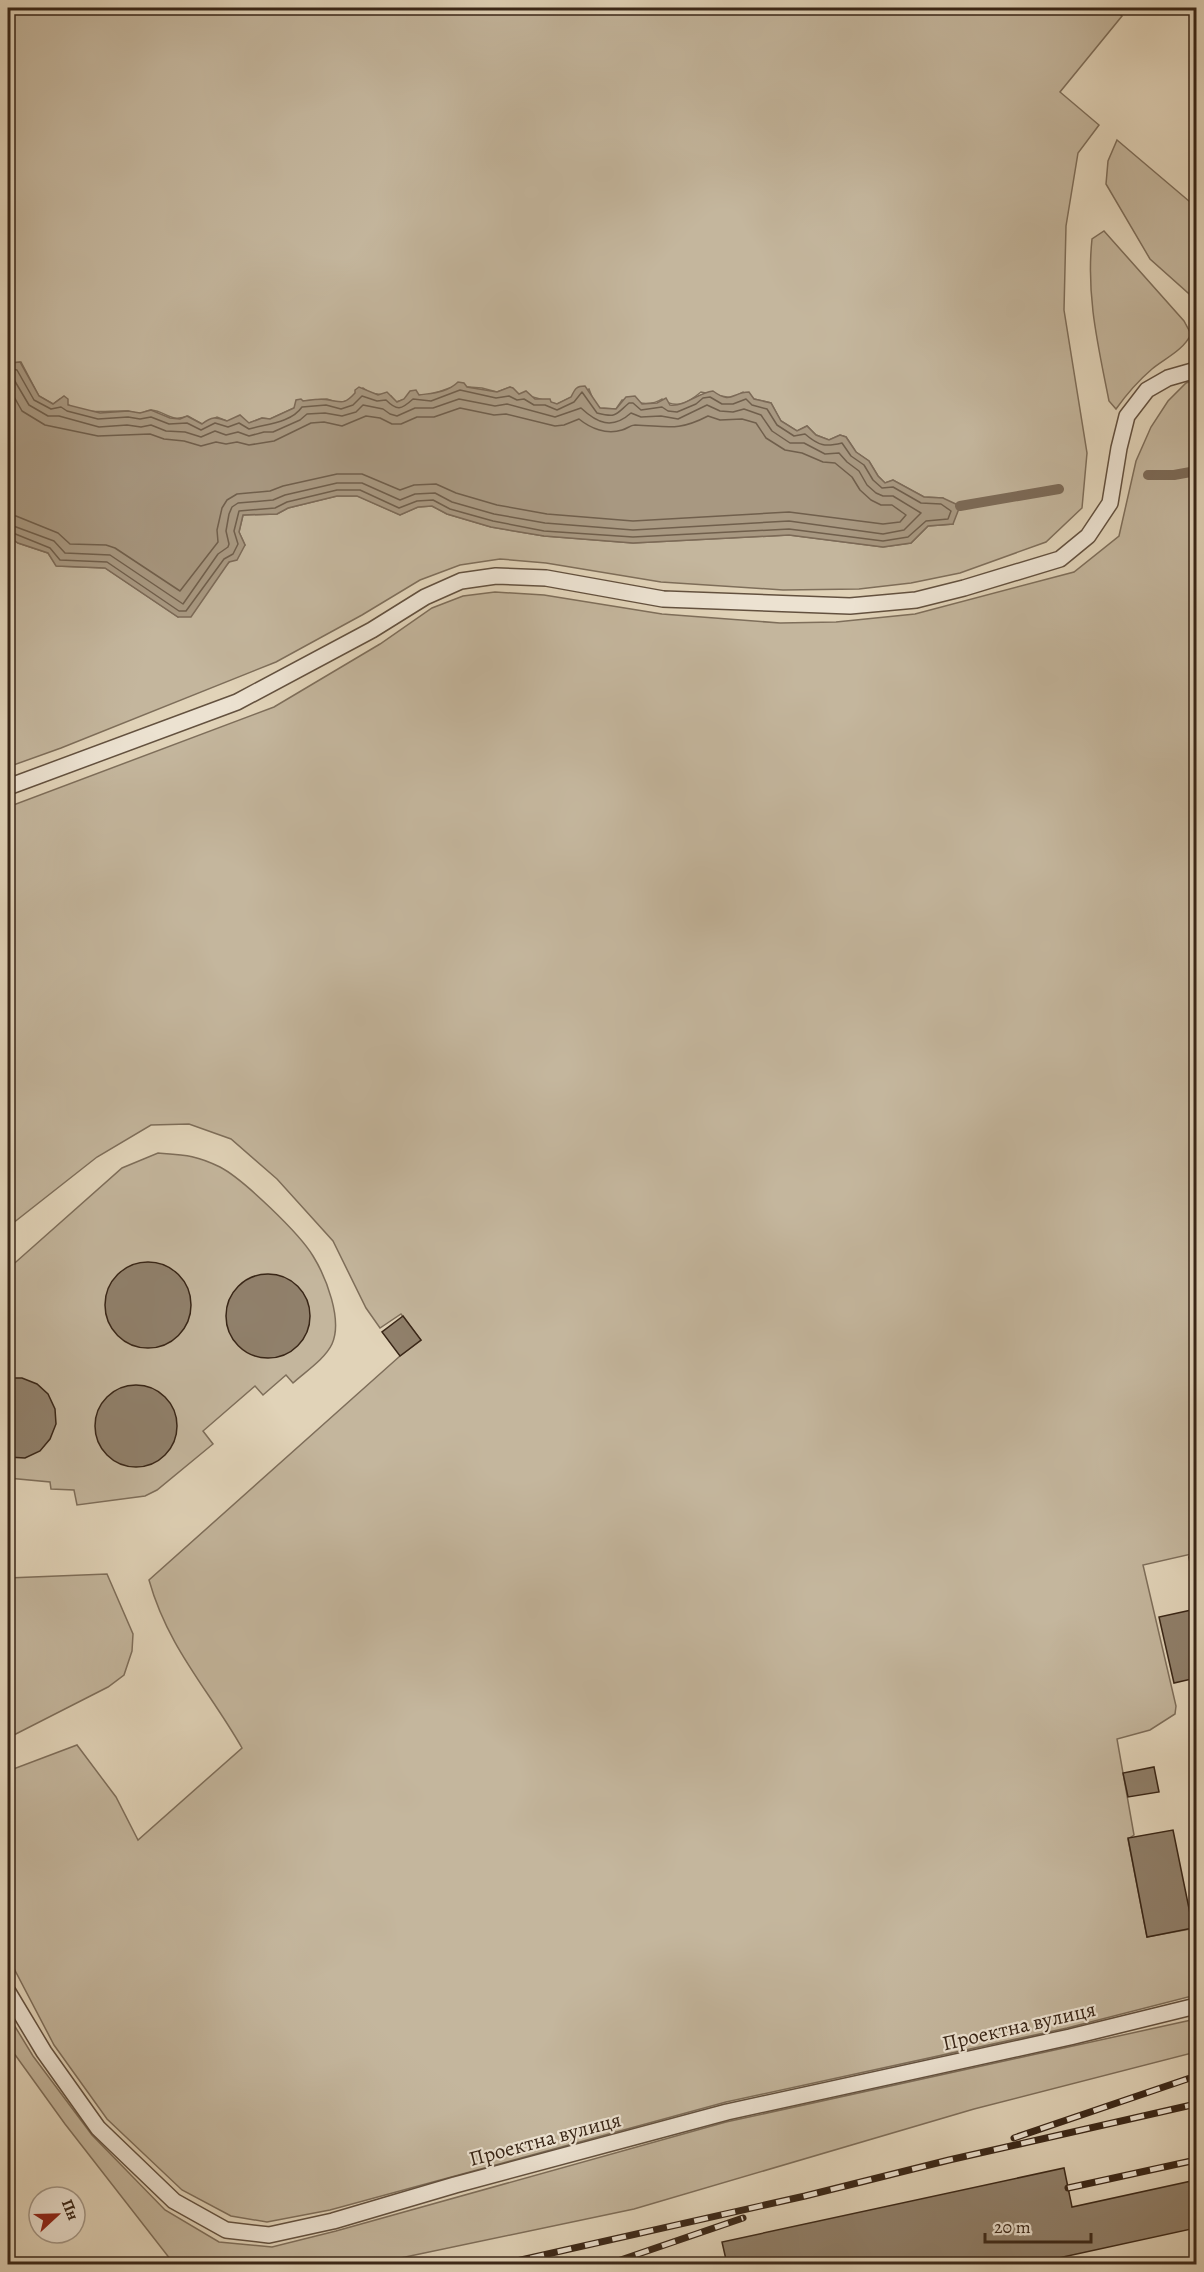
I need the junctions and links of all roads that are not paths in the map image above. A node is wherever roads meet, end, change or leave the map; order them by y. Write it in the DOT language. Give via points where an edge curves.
graph roads {
  1 [pos="1197,370"];
  2 [pos="8,788"];
  3 [pos="8,1992"];
  4 [pos="1197,2006"];
  1 -- 2 [label="lane" via="1168,378 1147,390 1127,416 1110,504 1088,536 1060,559 916,600 850,606 663,599 546,578 496,576 461,581 425,597 237,702"];
  3 -- 4 [label="lane, Проектна вулиця" via="44,2052 98,2128 174,2200 226,2230 269,2235 333,2221 727,2112"];
}
